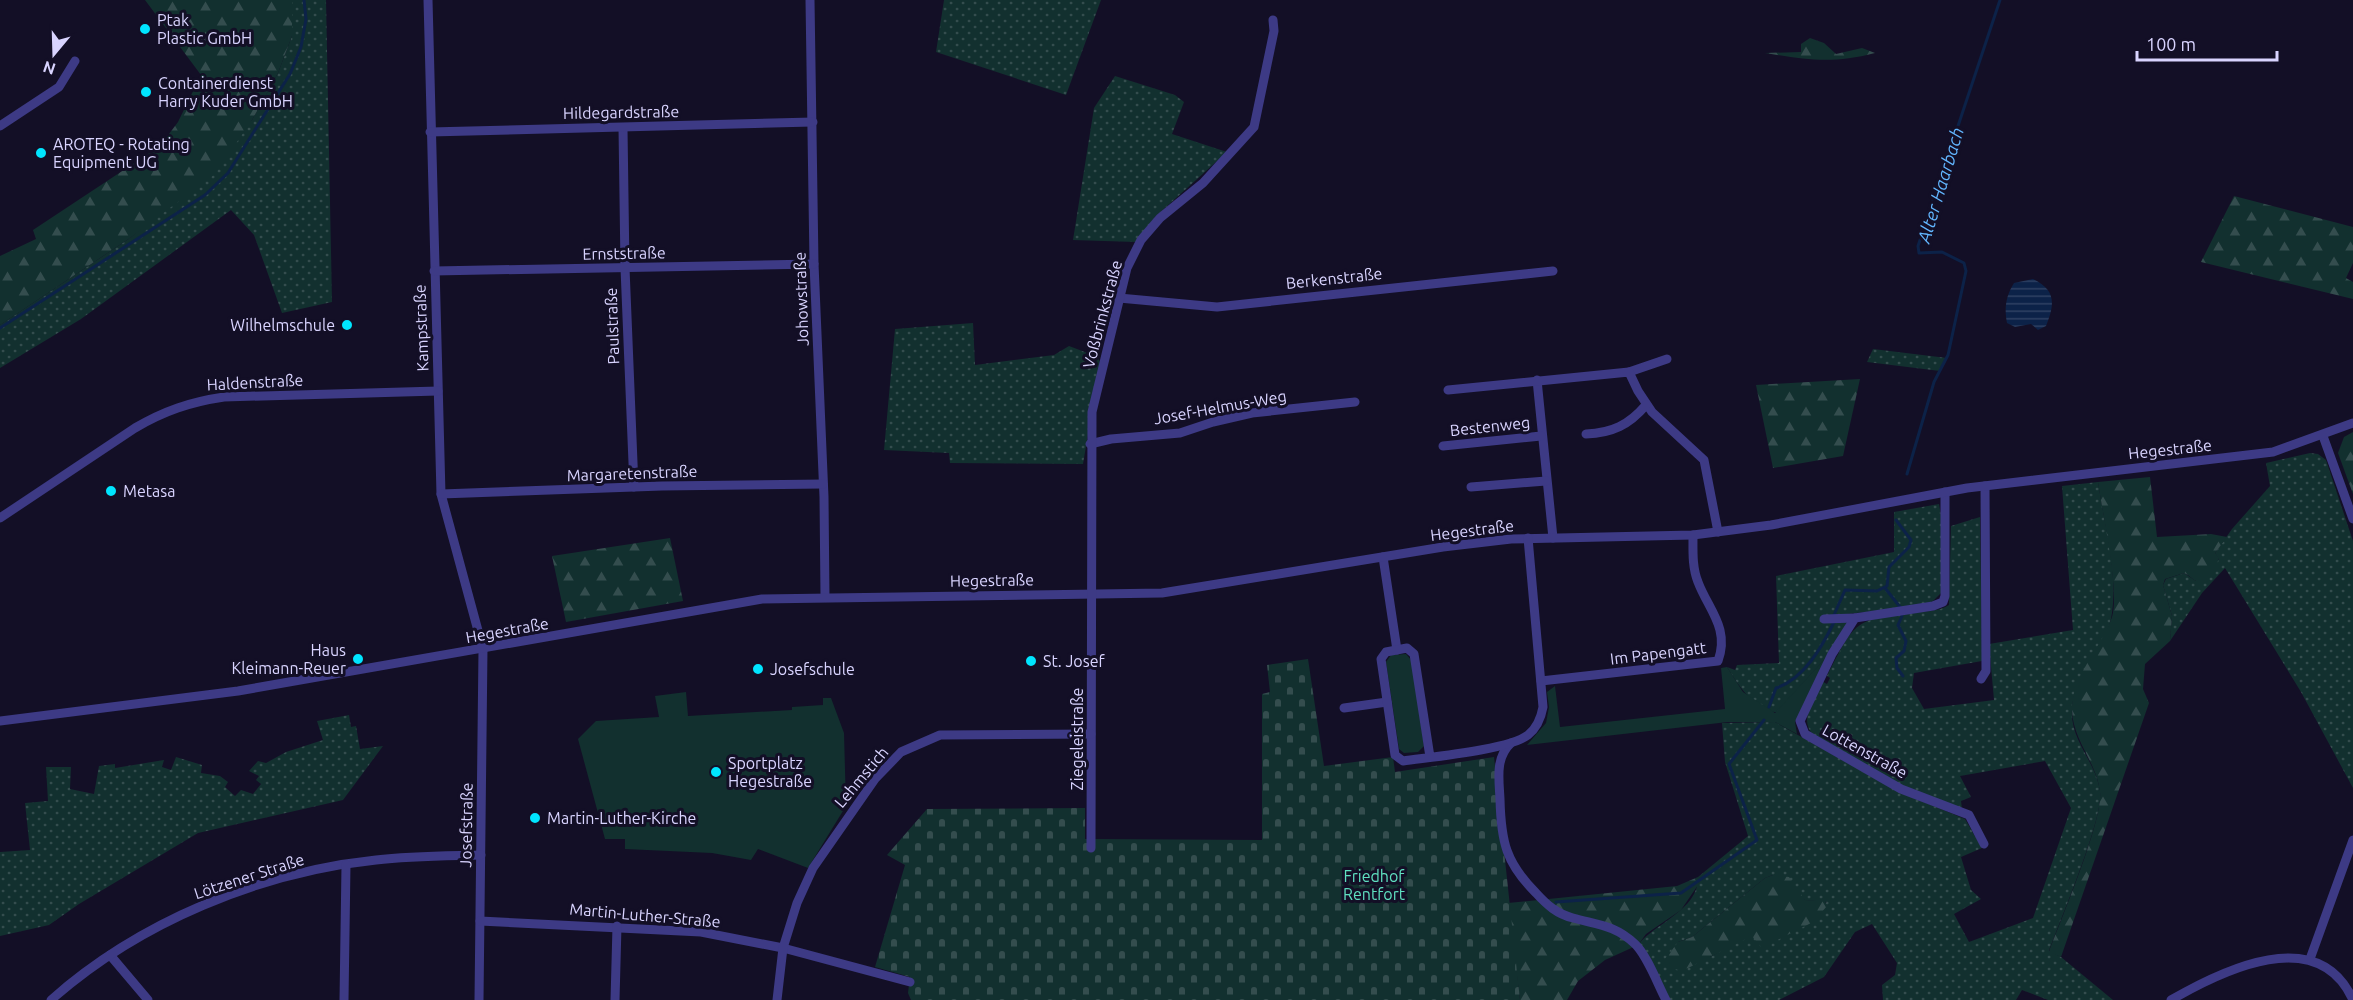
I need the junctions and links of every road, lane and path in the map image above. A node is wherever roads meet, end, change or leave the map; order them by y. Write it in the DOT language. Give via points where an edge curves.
graph roads {
  1 [pos="428,0"];
  2 [pos="810,0"];
  3 [pos="1273,20"];
  4 [pos="75,61"];
  5 [pos="813,122"];
  6 [pos="0,126"];
  7 [pos="623,128"];
  8 [pos="430,132"];
  9 [pos="814,264"];
  10 [pos="625,268"];
  11 [pos="434,271"];
  12 [pos="1553,272"];
  13 [pos="1119,298"];
  14 [pos="1667,359"];
  15 [pos="1629,372"];
  16 [pos="1537,380"];
  17 [pos="1448,390"];
  18 [pos="438,391"];
  19 [pos="1355,402"];
  20 [pos="1649,409"];
  21 [pos="2353,423"];
  22 [pos="1586,434"];
  23 [pos="1541,436"];
  24 [pos="2323,436"];
  25 [pos="1090,444"];
  26 [pos="1443,446"];
  27 [pos="1546,481"];
  28 [pos="823,484"];
  29 [pos="1985,486"];
  30 [pos="634,487"];
  31 [pos="1471,487"];
  32 [pos="1945,492"];
  33 [pos="441,494"];
  34 [pos="0,518"];
  35 [pos="2353,519"];
  36 [pos="1718,532"];
  37 [pos="1693,535"];
  38 [pos="1528,538"];
  39 [pos="1553,538"];
  40 [pos="1383,557"];
  41 [pos="1091,594"];
  42 [pos="825,597"];
  43 [pos="1855,618"];
  44 [pos="1824,619"];
  45 [pos="483,650"];
  46 [pos="1397,650"];
  47 [pos="1981,679"];
  48 [pos="1541,681"];
  49 [pos="1387,702"];
  50 [pos="1344,708"];
  51 [pos="0,721"];
  52 [pos="1091,734"];
  53 [pos="1512,743"];
  54 [pos="1430,757"];
  55 [pos="2353,840"];
  56 [pos="1984,844"];
  57 [pos="1091,848"];
  58 [pos="481,855"];
  59 [pos="346,865"];
  60 [pos="480,921"];
  61 [pos="616,926"];
  62 [pos="783,948"];
  63 [pos="110,956"];
  64 [pos="2310,959"];
  65 [pos="910,982"];
  66 [pos="51,1000"];
  67 [pos="148,1000"];
  68 [pos="344,1000"];
  69 [pos="479,1000"];
  70 [pos="615,1000"];
  71 [pos="777,1000"];
  72 [pos="1666,1000"];
  73 [pos="2171,1000"];
  74 [pos="2353,1000"];
  1 -- 8 [label="street, Kampstraße"];
  2 -- 5 [label="street, Johowstraße"];
  3 -- 13 [label="street, Voßbrinkstraße" via="1254,128 1203,183 1160,218 1141,240 1127,268"];
  4 -- 6 [label="street" via="59,87"];
  5 -- 7 [label="street, Hildegardstraße"];
  5 -- 9 [label="street, Johowstraße"];
  7 -- 8 [label="street, Hildegardstraße"];
  7 -- 10 [label="street, Paulstraße"];
  8 -- 11 [label="street, Kampstraße"];
  9 -- 10 [label="street, Ernststraße"];
  9 -- 28 [label="street, Johowstraße"];
  10 -- 11 [label="street, Ernststraße"];
  10 -- 30 [label="street, Paulstraße"];
  11 -- 18 [label="street, Kampstraße"];
  12 -- 13 [label="street, Berkenstraße" via="1217,307"];
  13 -- 25 [label="street, Voßbrinkstraße" via="1092,412"];
  14 -- 15 [label="street"];
  15 -- 16 [label="street"];
  15 -- 20 [label="street"];
  16 -- 17 [label="street"];
  16 -- 23 [label="street, Bestenweg"];
  18 -- 33 [label="street, Kampstraße"];
  18 -- 34 [label="street, Haldenstraße" via="224,397 191,402 135,428"];
  19 -- 25 [label="street, Josef-Helmus-Weg" via="1252,413 1180,433"];
  20 -- 22 [label="street" via="1618,429"];
  20 -- 36 [label="street" via="1704,460"];
  21 -- 24 [label="street, Hegestraße"];
  23 -- 26 [label="street, Bestenweg"];
  23 -- 27 [label="street, Bestenweg"];
  24 -- 29 [label="street, Hegestraße" via="2254,455"];
  24 -- 35 [label="street"];
  25 -- 41 [label="street, Voßbrinkstraße"];
  27 -- 31 [label="street"];
  27 -- 39 [label="street, Bestenweg"];
  28 -- 30 [label="street, Margaretenstraße"];
  28 -- 42 [label="street, Johowstraße"];
  29 -- 32 [label="street, Hegestraße"];
  29 -- 47 [label="street" via="1986,672"];
  30 -- 33 [label="street, Margaretenstraße"];
  32 -- 36 [label="street, Hegestraße" via="1782,524"];
  32 -- 43 [label="street" via="1943,602"];
  33 -- 45 [label="street, Kampstraße"];
  36 -- 37 [label="street, Hegestraße"];
  37 -- 39 [label="street, Hegestraße"];
  37 -- 48 [label="street, Im Papengatt" via="1698,583 1718,619 1722,651 1718,661"];
  38 -- 39 [label="street, Hegestraße"];
  38 -- 40 [label="street, Hegestraße"];
  38 -- 48 [label="street"];
  40 -- 41 [label="street, Hegestraße" via="1162,593"];
  40 -- 46 [label="street"];
  41 -- 42 [label="street, Hegestraße"];
  41 -- 52 [label="street, Ziegeleistraße"];
  42 -- 45 [label="street, Hegestraße" via="762,599"];
  43 -- 44 [label="street"];
  43 -- 56 [label="street, Lottenstraße" via="1832,654 1800,721 1805,734 1901,789 1969,815"];
  45 -- 51 [label="street, Hegestraße" via="238,691"];
  45 -- 58 [label="street, Josefstraße"];
  46 -- 49 [label="street" via="1386,652 1381,659"];
  46 -- 54 [label="street" via="1407,648 1414,654"];
  48 -- 53 [label="street" via="1543,707 1539,722 1527,736"];
  49 -- 50 [label="street"];
  49 -- 54 [label="street" via="1395,755 1403,760"];
  52 -- 57 [label="street, Ziegeleistraße"];
  52 -- 62 [label="street, Lehmstich" via="940,735 902,752 875,779 813,868"];
  53 -- 54 [label="street"];
  53 -- 72 [label="street" via="1505,748 1499,767 1509,862 1550,908 1571,918 1610,926 1636,945"];
  55 -- 64 [label="street"];
  58 -- 59 [label="street, Lötzener Straße"];
  58 -- 60 [label="street, Josefstraße"];
  59 -- 63 [label="street, Lötzener Straße" via="300,873 224,898 169,922"];
  59 -- 68 [label="street"];
  60 -- 61 [label="street, Martin-Luther-Straße"];
  60 -- 69 [label="street, Josefstraße"];
  61 -- 62 [label="street, Martin-Luther-Straße" via="701,932"];
  61 -- 70 [label="street"];
  62 -- 65 [label="street, Martin-Luther-Straße"];
  62 -- 71 [label="street, Lehmstich"];
  63 -- 66 [label="street, Lötzener Straße"];
  63 -- 67 [label="street"];
  64 -- 73 [label="street" via="2264,960 2204,981"];
  64 -- 74 [label="street" via="2334,973"];
}
